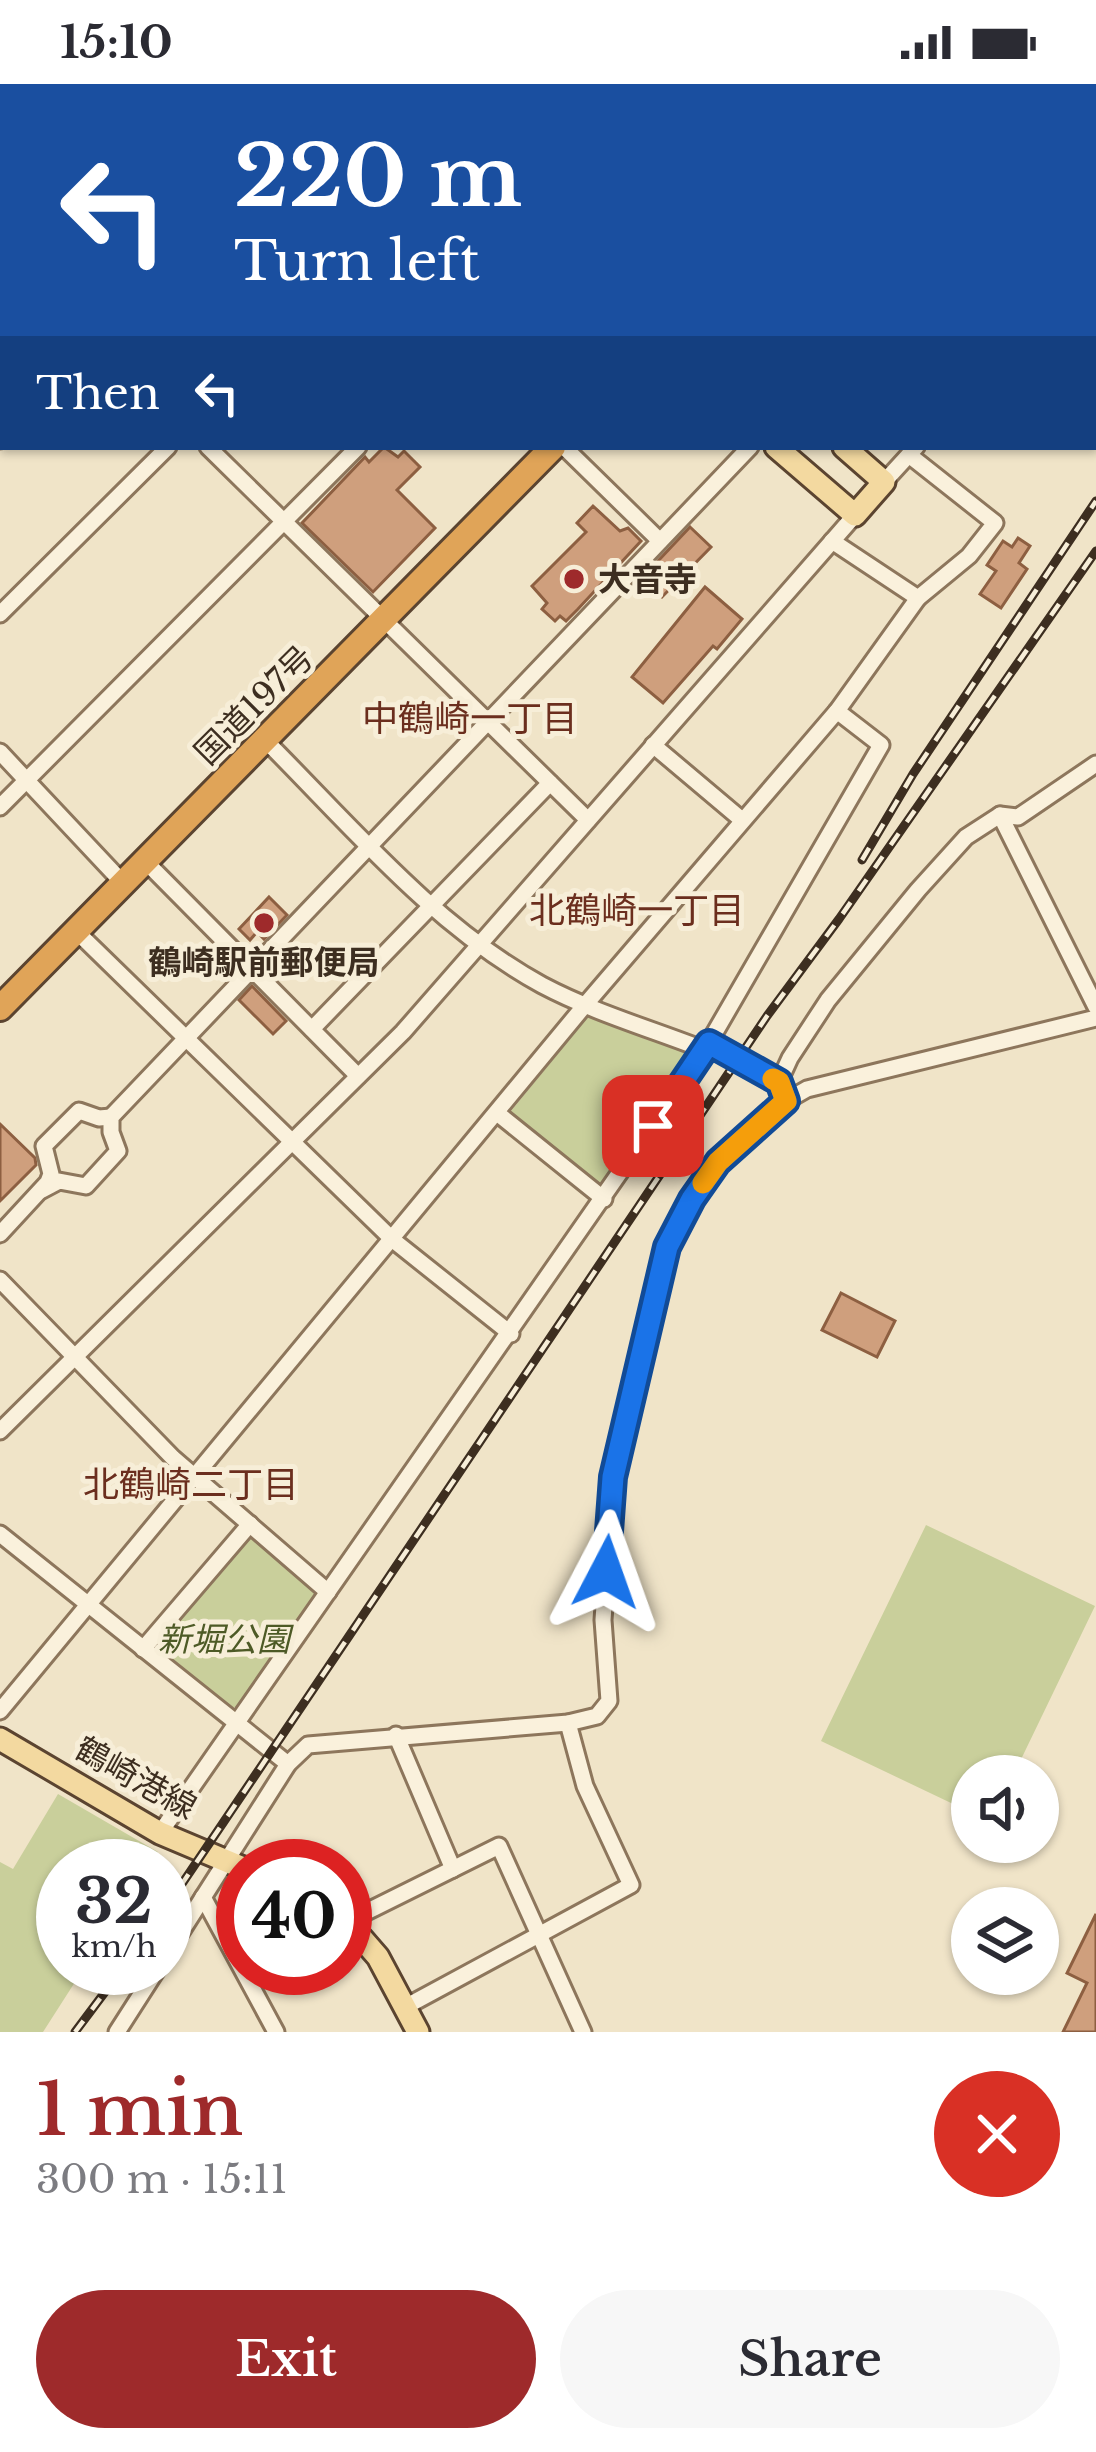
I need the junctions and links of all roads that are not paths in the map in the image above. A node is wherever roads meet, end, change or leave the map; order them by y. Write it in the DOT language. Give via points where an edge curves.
graph roads {
  1 [pos="165,450"];
  2 [pos="211,450"];
  3 [pos="355,450"];
  4 [pos="550,450"];
  5 [pos="567,450"];
  6 [pos="747,450"];
  7 [pos="779,450"];
  8 [pos="847,450"];
  9 [pos="913,451"];
  10 [pos="884,482"];
  11 [pos="854,515"];
  12 [pos="284,522"];
  13 [pos="660,541"];
  14 [pos="832,541"];
  15 [pos="918,598"];
  16 [pos="0,614"];
  17 [pos="383,619"];
  18 [pos="837,711"];
  19 [pos="487,721"];
  20 [pos="265,740"];
  21 [pos="653,745"];
  22 [pos="0,752"];
  23 [pos="1096,764"];
  24 [pos="27,780"];
  25 [pos="550,783"];
  26 [pos="0,807"];
  27 [pos="1000,814"];
  28 [pos="588,820"];
  29 [pos="742,820"];
  30 [pos="369,844"];
  31 [pos="145,861"];
  32 [pos="123,883"];
  33 [pos="431,905"];
  34 [pos="76,931"];
  35 [pos="481,942"];
  36 [pos="251,968"];
  37 [pos="585,1005"];
  38 [pos="1096,1007"];
  39 [pos="0,1008"];
  40 [pos="1096,1018"];
  41 [pos="312,1029"];
  42 [pos="185,1037"];
  43 [pos="707,1047"];
  44 [pos="358,1076"];
  45 [pos="779,1082"];
  46 [pos="786,1101"];
  47 [pos="497,1113"];
  48 [pos="111,1117"];
  49 [pos="292,1142"];
  50 [pos="42,1190"];
  51 [pos="604,1199"];
  52 [pos="0,1234"];
  53 [pos="393,1240"];
  54 [pos="0,1280"];
  55 [pos="511,1334"];
  56 [pos="74,1357"];
  57 [pos="0,1431"];
  58 [pos="195,1477"];
  59 [pos="250,1524"];
  60 [pos="0,1534"];
  61 [pos="328,1592"];
  62 [pos="88,1605"];
  63 [pos="143,1649"];
  64 [pos="0,1711"];
  65 [pos="229,1719"];
  66 [pos="568,1723"];
  67 [pos="396,1735"];
  68 [pos="0,1739"];
  69 [pos="288,1764"];
  70 [pos="160,1834"];
  71 [pos="249,1839"];
  72 [pos="216,1857"];
  73 [pos="453,1869"];
  74 [pos="216,1885"];
  75 [pos="203,1898"];
  76 [pos="372,1908"];
  77 [pos="192,1915"];
  78 [pos="539,1934"];
  79 [pos="372,1951"];
  80 [pos="141,1995"];
  81 [pos="405,2007"];
  82 [pos="580,2031"];
  83 [pos="117,2032"];
  84 [pos="275,2032"];
  85 [pos="418,2032"];
  1 -- 16 [label="street"];
  2 -- 12 [label="street"];
  3 -- 12 [label="street"];
  4 -- 17 [label="highway, 国道197号"];
  5 -- 13 [label="street"];
  6 -- 13 [label="street"];
  7 -- 11 [label="main road"];
  8 -- 10 [label="main road"];
  9 -- 10 [label="street"];
  9 -- 15 [label="street" via="995,524"];
  10 -- 11 [label="main road"];
  11 -- 14 [label="street"];
  12 -- 17 [label="street"];
  12 -- 24 [label="street"];
  13 -- 19 [label="street"];
  14 -- 15 [label="street"];
  14 -- 21 [label="street"];
  15 -- 18 [label="street"];
  17 -- 19 [label="street"];
  17 -- 20 [label="highway, 国道197号"];
  18 -- 29 [label="street"];
  18 -- 43 [label="street" via="880,746"];
  19 -- 25 [label="street"];
  19 -- 30 [label="street"];
  20 -- 30 [label="street"];
  20 -- 31 [label="highway, 国道197号"];
  21 -- 28 [label="street"];
  21 -- 29 [label="street"];
  22 -- 24 [label="street"];
  23 -- 27 [label="street" via="1018,817"];
  24 -- 26 [label="street"];
  24 -- 32 [label="street"];
  25 -- 28 [label="street"];
  25 -- 33 [label="street"];
  27 -- 38 [label="street"];
  27 -- 45 [label="street" via="966,837 918,890 828,1000"];
  28 -- 35 [label="street"];
  29 -- 37 [label="street"];
  30 -- 33 [label="street"];
  30 -- 36 [label="street"];
  31 -- 32 [label="highway, 国道197号"];
  31 -- 36 [label="street"];
  32 -- 34 [label="highway, 国道197号"];
  33 -- 35 [label="street"];
  33 -- 41 [label="street"];
  34 -- 39 [label="highway, 国道197号"];
  34 -- 42 [label="street"];
  35 -- 37 [label="street"];
  35 -- 44 [label="street"];
  36 -- 41 [label="street"];
  36 -- 42 [label="street"];
  37 -- 43 [label="street"];
  37 -- 47 [label="street"];
  40 -- 46 [label="street" via="807,1089"];
  41 -- 44 [label="street"];
  42 -- 48 [label="street"];
  42 -- 49 [label="street"];
  43 -- 45 [label="street"];
  43 -- 51 [label="street"];
  44 -- 49 [label="street"];
  45 -- 46 [label="street"];
  46 -- 66 [label="street" via="718,1162 667,1247 613,1477 603,1620 609,1702 597,1716"];
  47 -- 51 [label="street"];
  47 -- 53 [label="street"];
  48 -- 50 [label="street" via="79,1112 64,1122 44,1146 51,1174"];
  48 -- 50 [label="street" via="118,1151 101,1173 86,1186 59,1181"];
  49 -- 53 [label="street"];
  49 -- 56 [label="street"];
  50 -- 52 [label="street"];
  51 -- 55 [label="street"];
  53 -- 55 [label="street"];
  53 -- 58 [label="street"];
  54 -- 56 [label="street"];
  55 -- 61 [label="street"];
  56 -- 57 [label="street"];
  56 -- 58 [label="street"];
  58 -- 59 [label="street"];
  58 -- 62 [label="street"];
  59 -- 61 [label="street"];
  59 -- 63 [label="street"];
  60 -- 62 [label="street"];
  61 -- 65 [label="street"];
  62 -- 63 [label="street"];
  62 -- 64 [label="street"];
  63 -- 65 [label="street"];
  65 -- 69 [label="street"];
  65 -- 70 [label="street"];
  66 -- 67 [label="street"];
  66 -- 78 [label="street" via="585,1786 631,1885"];
  67 -- 69 [label="street" via="324,1740"];
  67 -- 73 [label="street"];
  68 -- 70 [label="main road, 鶴崎港線"];
  69 -- 71 [label="street"];
  70 -- 72 [label="main road, 鶴崎港線"];
  73 -- 76 [label="street"];
  73 -- 78 [label="street" via="499,1846"];
  74 -- 75 [label="street"];
  75 -- 77 [label="street"];
  75 -- 84 [label="street"];
  78 -- 81 [label="street"];
  78 -- 82 [label="street"];
  79 -- 81 [label="main road"];
  80 -- 83 [label="street"];
  81 -- 85 [label="main road"];
}
